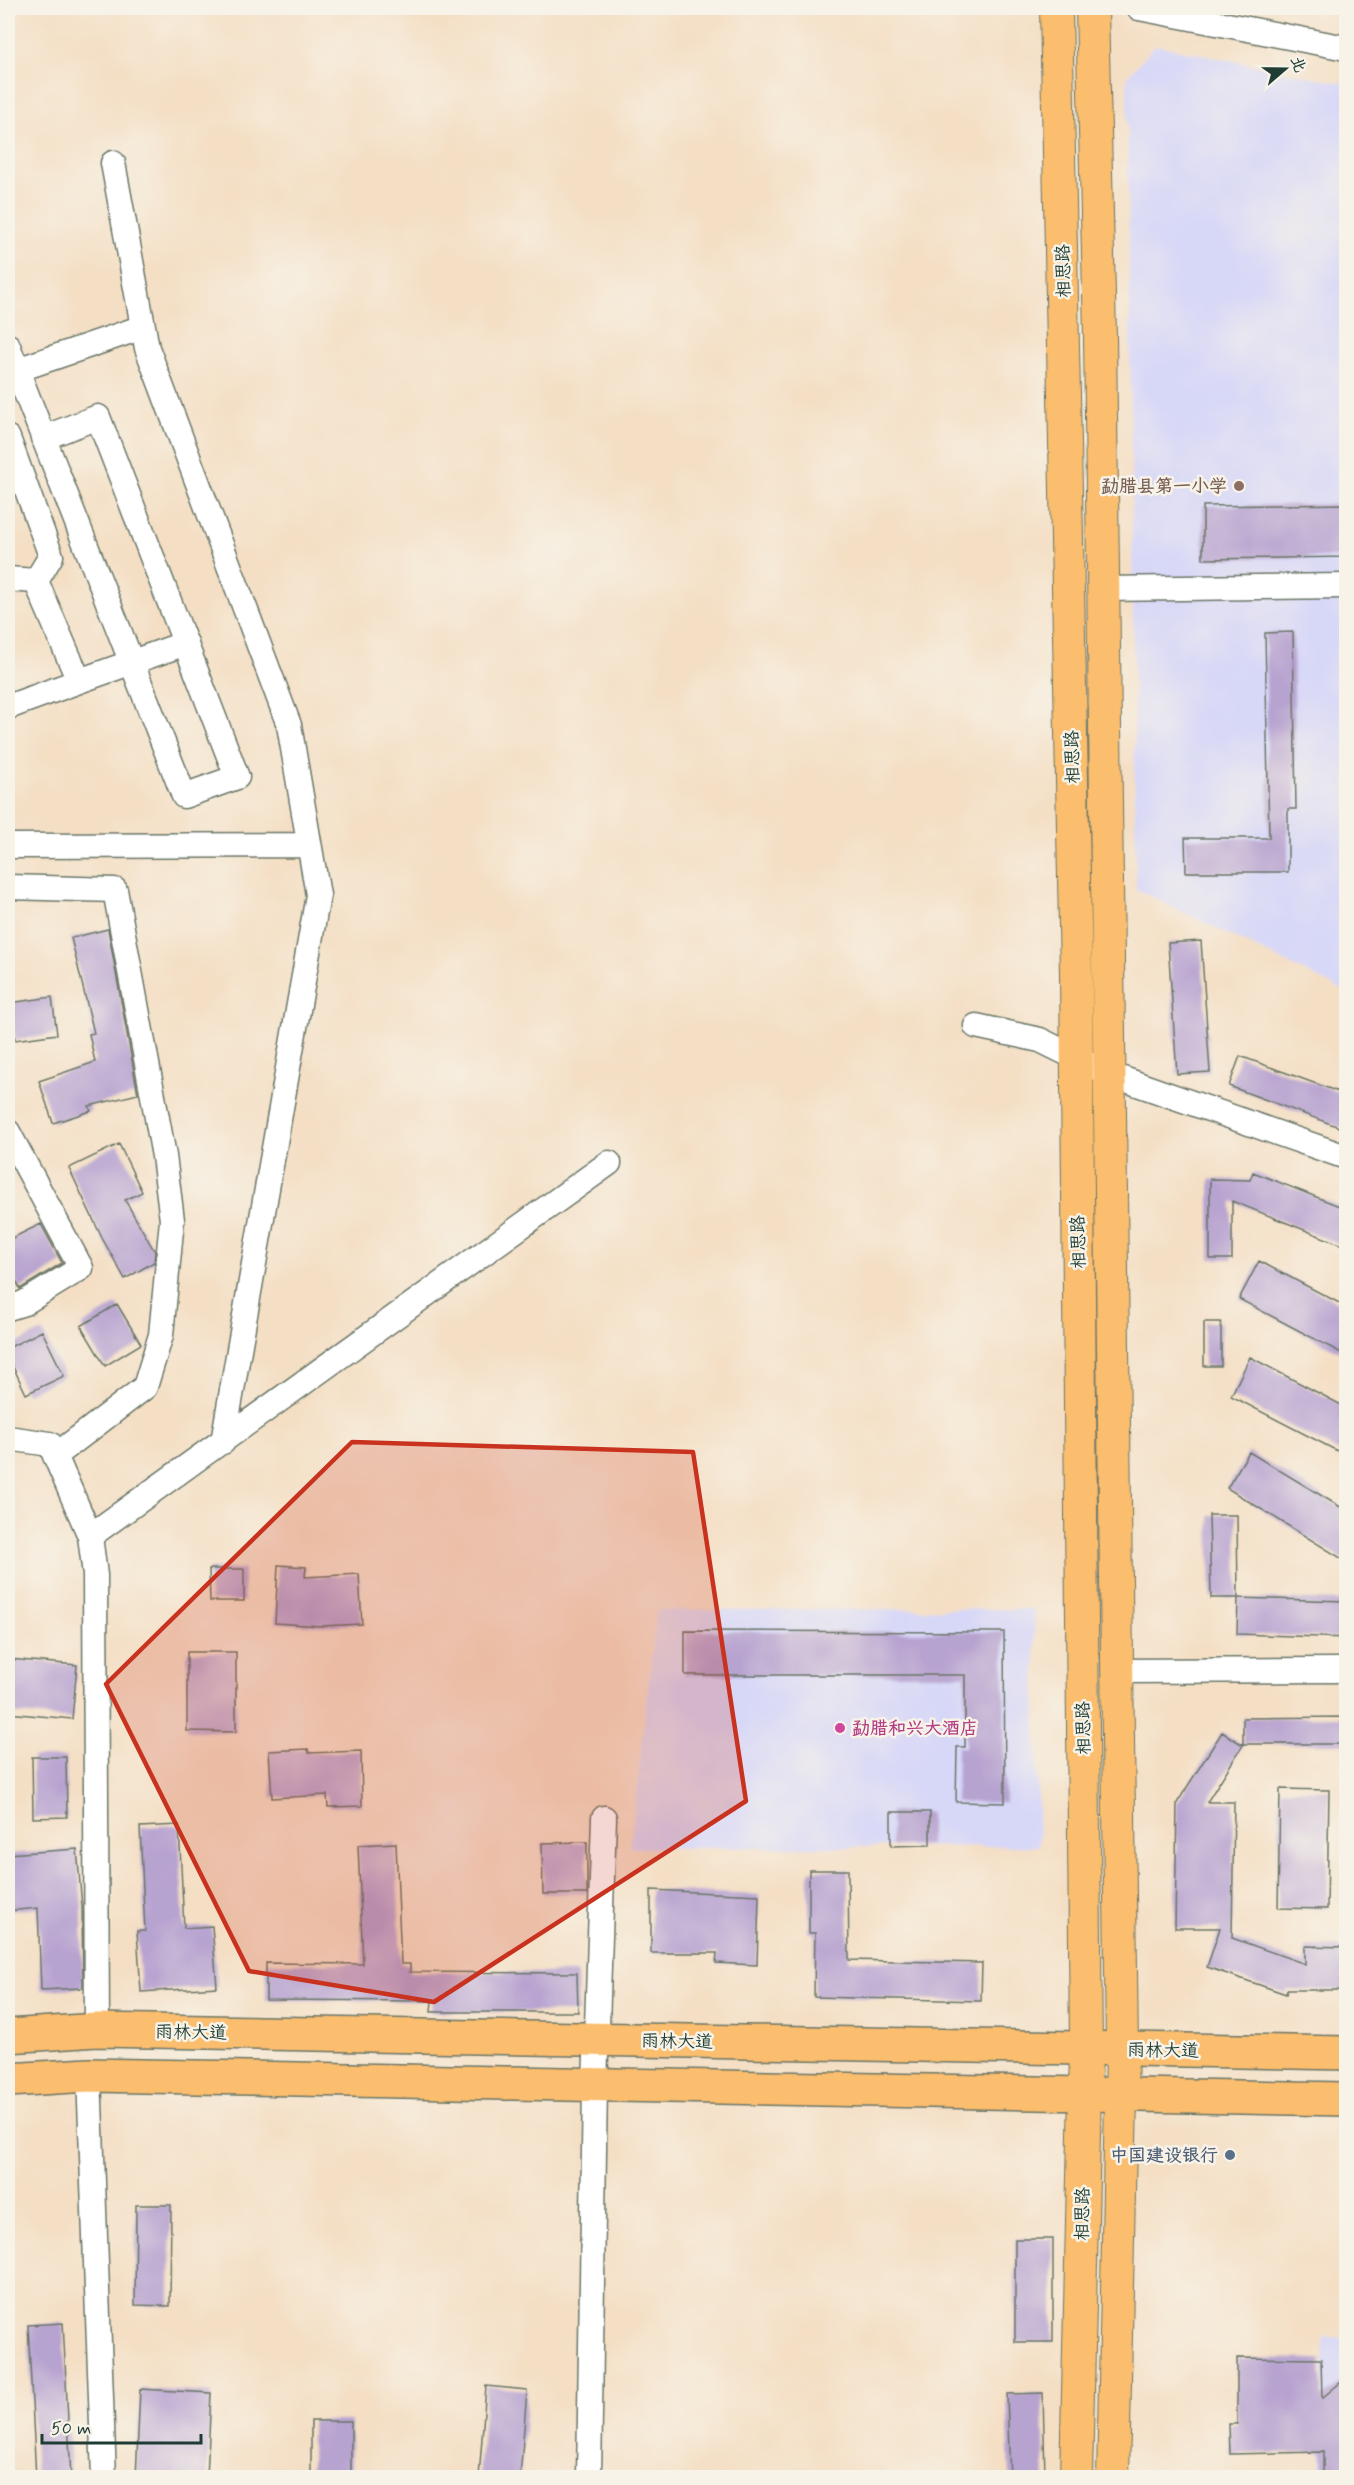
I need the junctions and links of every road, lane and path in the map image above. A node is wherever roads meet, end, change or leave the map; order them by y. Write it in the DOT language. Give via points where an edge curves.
graph roads {
  1 [pos="1056,8"];
  2 [pos="1092,8"];
  3 [pos="1139,8"];
  4 [pos="1347,48"];
  5 [pos="113,163"];
  6 [pos="143,327"];
  7 [pos="8,346"];
  8 [pos="17,370"];
  9 [pos="8,438"];
  10 [pos="44,438"];
  11 [pos="8,579"];
  12 [pos="36,581"];
  13 [pos="1347,586"];
  14 [pos="1103,590"];
  15 [pos="186,644"];
  16 [pos="132,663"];
  17 [pos="79,681"];
  18 [pos="8,707"];
  19 [pos="309,845"];
  20 [pos="8,846"];
  21 [pos="8,887"];
  22 [pos="976,1026"];
  23 [pos="1076,1058"];
  24 [pos="1109,1074"];
  25 [pos="8,1132"];
  26 [pos="1347,1157"];
  27 [pos="609,1163"];
  28 [pos="8,1308"];
  29 [pos="8,1438"];
  30 [pos="223,1442"];
  31 [pos="55,1456"];
  32 [pos="90,1536"];
  33 [pos="1347,1670"];
  34 [pos="1117,1671"];
  35 [pos="604,1818"];
  36 [pos="97,2030"];
  37 [pos="217,2032"];
  38 [pos="8,2036"];
  39 [pos="597,2039"];
  40 [pos="1086,2049"];
  41 [pos="1122,2049"];
  42 [pos="1347,2053"];
  43 [pos="89,2075"];
  44 [pos="219,2078"];
  45 [pos="8,2080"];
  46 [pos="595,2085"];
  47 [pos="1085,2094"];
  48 [pos="1121,2094"];
  49 [pos="1347,2099"];
  50 [pos="104,2478"];
  51 [pos="589,2478"];
  52 [pos="1076,2478"];
  53 [pos="1113,2478"];
  1 -- 23 [label="main road, 相思路"];
  2 -- 14 [label="main road, 相思路"];
  3 -- 4 [label="street"];
  5 -- 6 [label="street"];
  6 -- 8 [label="street"];
  6 -- 19 [label="street" via="147,348 289,725"];
  7 -- 8 [label="street"];
  8 -- 10 [label="street"];
  9 -- 12 [label="street" via="51,556"];
  10 -- 15 [label="street" via="98,417"];
  10 -- 16 [label="street"];
  11 -- 12 [label="street"];
  12 -- 17 [label="street"];
  13 -- 14 [label="street"];
  14 -- 24 [label="main road, 相思路"];
  15 -- 16 [label="street"];
  15 -- 16 [label="street" via="237,777 184,796"];
  16 -- 17 [label="street"];
  17 -- 18 [label="street"];
  19 -- 20 [label="street"];
  19 -- 30 [label="street" via="318,895"];
  21 -- 31 [label="street" via="115,890 164,1156 172,1220 161,1335 145,1387"];
  22 -- 23 [label="street" via="1040,1040"];
  23 -- 24 [label="street"];
  23 -- 40 [label="main road, 相思路"];
  24 -- 26 [label="street"];
  24 -- 34 [label="main road, 相思路"];
  25 -- 28 [label="street" via="81,1268 24,1303"];
  27 -- 30 [label="street"];
  29 -- 31 [label="street" via="50,1444"];
  30 -- 32 [label="street"];
  31 -- 32 [label="street"];
  32 -- 36 [label="street" via="96,1575"];
  33 -- 34 [label="street"];
  34 -- 41 [label="main road, 相思路"];
  35 -- 39 [label="street"];
  36 -- 37 [label="highway, 雨林大道"];
  36 -- 38 [label="highway, 雨林大道"];
  37 -- 39 [label="highway, 雨林大道"];
  37 -- 44 [label="highway"];
  39 -- 40 [label="highway, 雨林大道"];
  39 -- 46 [label="street"];
  40 -- 41 [label="highway, 雨林大道"];
  40 -- 47 [label="main road, 相思路"];
  41 -- 42 [label="highway, 雨林大道"];
  41 -- 48 [label="main road, 相思路"];
  43 -- 44 [label="highway"];
  43 -- 45 [label="highway"];
  43 -- 50 [label="street"];
  44 -- 46 [label="highway"];
  46 -- 47 [label="highway"];
  46 -- 51 [label="street"];
  47 -- 48 [label="highway"];
  47 -- 52 [label="main road, 相思路"];
  48 -- 49 [label="highway"];
  48 -- 53 [label="main road, 相思路"];
}
